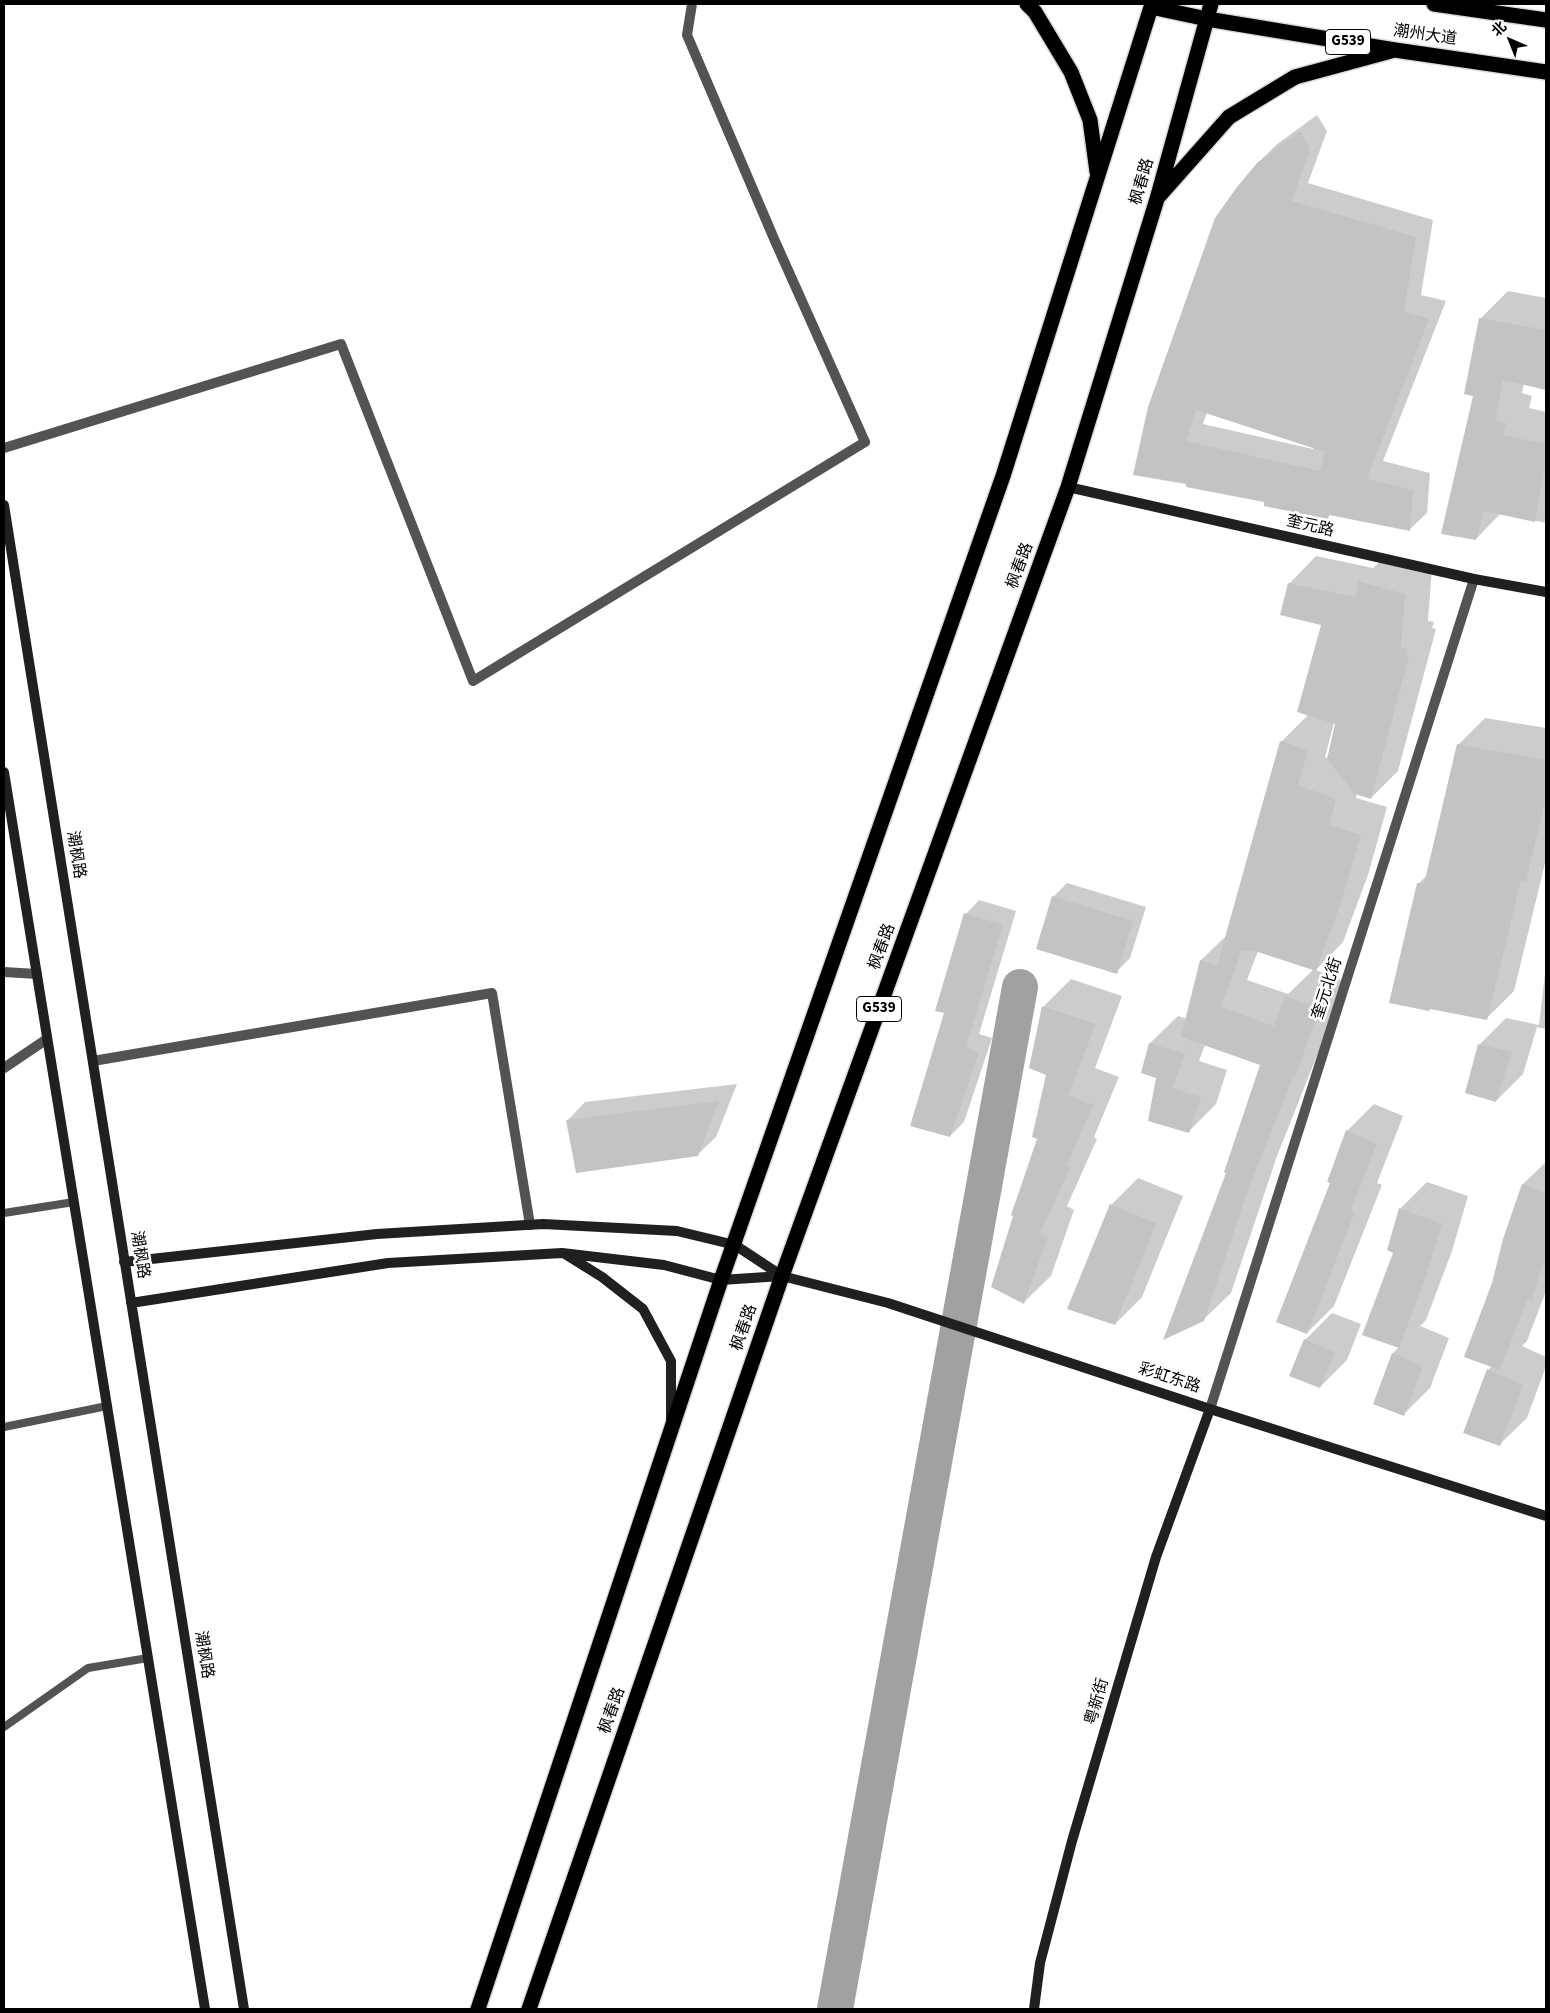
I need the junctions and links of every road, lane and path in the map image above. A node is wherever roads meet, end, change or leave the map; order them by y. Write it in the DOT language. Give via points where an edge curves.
graph roads {
  1 [pos="692,4"];
  2 [pos="1027,4"];
  3 [pos="1211,4"];
  4 [pos="1434,4"];
  5 [pos="1152,5"];
  6 [pos="1207,19"];
  7 [pos="1546,20"];
  8 [pos="1395,50"];
  9 [pos="1546,72"];
  10 [pos="1098,176"];
  11 [pos="1157,199"];
  12 [pos="4,448"];
  13 [pos="1068,487"];
  14 [pos="4,505"];
  15 [pos="1474,580"];
  16 [pos="1546,592"];
  17 [pos="4,772"];
  18 [pos="4,972"];
  19 [pos="37,974"];
  20 [pos="47,1039"];
  21 [pos="92,1061"];
  22 [pos="4,1068"];
  23 [pos="74,1202"];
  24 [pos="4,1213"];
  25 [pos="530,1225"];
  26 [pos="735,1245"];
  27 [pos="562,1253"];
  28 [pos="124,1262"];
  29 [pos="782,1276"];
  30 [pos="721,1280"];
  31 [pos="131,1303"];
  32 [pos="107,1406"];
  33 [pos="1210,1409"];
  34 [pos="4,1427"];
  35 [pos="671,1430"];
  36 [pos="1546,1516"];
  37 [pos="148,1658"];
  38 [pos="4,1727"];
  39 [pos="205,2009"];
  40 [pos="244,2009"];
  41 [pos="478,2009"];
  42 [pos="529,2009"];
  43 [pos="1034,2009"];
  1 -- 12 [label="street" via="687,35 774,241 865,442 473,681 341,344"];
  2 -- 10 [label="highway" via="1071,72 1090,120"];
  3 -- 6 [label="highway, 枫春路 / G539"];
  4 -- 7 [label="highway, 潮州大道"];
  5 -- 6 [label="highway, 潮州大道 / G539"];
  5 -- 10 [label="highway, 枫春路 / G539"];
  6 -- 8 [label="highway, 潮州大道 / G539"];
  6 -- 11 [label="highway, 枫春路 / G539"];
  8 -- 9 [label="highway, 潮州大道 / G539"];
  8 -- 11 [label="highway" via="1295,77 1229,117"];
  10 -- 26 [label="highway, 枫春路 / G539" via="1003,476"];
  11 -- 13 [label="highway, 枫春路 / G539"];
  13 -- 15 [label="main road, 奎元路"];
  13 -- 29 [label="highway, 枫春路 / G539"];
  14 -- 21 [label="main road, 潮枫路"];
  15 -- 16 [label="main road, 奎元路"];
  15 -- 33 [label="street, 奎元北街"];
  17 -- 19 [label="main road"];
  18 -- 19 [label="street"];
  19 -- 20 [label="main road"];
  20 -- 22 [label="street"];
  20 -- 23 [label="main road"];
  21 -- 25 [label="street" via="492,993"];
  21 -- 28 [label="main road, 潮枫路"];
  23 -- 24 [label="lane"];
  23 -- 32 [label="main road"];
  25 -- 26 [label="main road" via="677,1231"];
  25 -- 28 [label="main road" via="378,1234"];
  26 -- 29 [label="main road"];
  26 -- 30 [label="highway, 枫春路 / G539"];
  27 -- 30 [label="main road" via="664,1265"];
  27 -- 31 [label="main road" via="388,1263"];
  27 -- 35 [label="main road" via="602,1277 643,1309 671,1362"];
  28 -- 31 [label="main road, 潮枫路"];
  29 -- 30 [label="main road"];
  29 -- 33 [label="main road, 彩虹东路" via="888,1303"];
  29 -- 42 [label="highway, 枫春路 / G539"];
  30 -- 35 [label="highway, 枫春路 / G539"];
  31 -- 40 [label="main road, 潮枫路"];
  32 -- 34 [label="lane"];
  32 -- 37 [label="main road"];
  33 -- 36 [label="main road, 彩虹东路"];
  33 -- 43 [label="main road, 粤新街" via="1156,1557 1040,1964"];
  35 -- 41 [label="highway, 枫春路 / G539"];
  37 -- 38 [label="lane" via="88,1668"];
  37 -- 39 [label="main road"];
}
